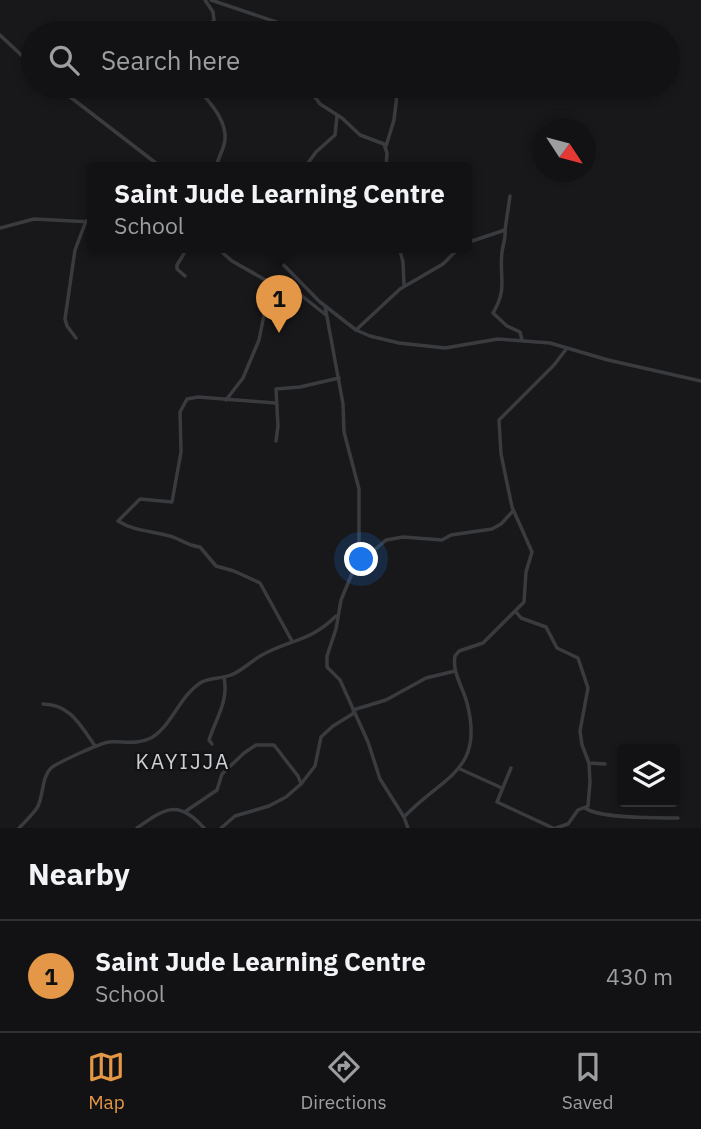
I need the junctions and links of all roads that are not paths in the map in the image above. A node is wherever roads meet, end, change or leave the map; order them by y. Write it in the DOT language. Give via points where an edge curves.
graph roads {
  1 [pos="205,0"];
  2 [pos="211,0"];
  3 [pos="213,21"];
  4 [pos="273,21"];
  5 [pos="0,35"];
  6 [pos="21,55"];
  7 [pos="72,98"];
  8 [pos="206,98"];
  9 [pos="316,98"];
  10 [pos="397,98"];
  11 [pos="337,116"];
  12 [pos="386,146"];
  13 [pos="155,162"];
  14 [pos="218,162"];
  15 [pos="309,162"];
  16 [pos="386,162"];
  17 [pos="510,196"];
  18 [pos="87,221"];
  19 [pos="87,225"];
  20 [pos="0,228"];
  21 [pos="505,230"];
  22 [pos="472,241"];
  23 [pos="184,253"];
  24 [pos="223,253"];
  25 [pos="272,253"];
  26 [pos="401,253"];
  27 [pos="454,253"];
  28 [pos="185,276"];
  29 [pos="276,286"];
  30 [pos="403,287"];
  31 [pos="325,306"];
  32 [pos="326,315"];
  33 [pos="356,330"];
  34 [pos="76,338"];
  35 [pos="522,340"];
  36 [pos="568,348"];
  37 [pos="339,378"];
  38 [pos="701,382"];
  39 [pos="226,400"];
  40 [pos="275,403"];
  41 [pos="276,441"];
  42 [pos="513,511"];
  43 [pos="359,548"];
  44 [pos="516,612"];
  45 [pos="337,615"];
  46 [pos="292,641"];
  47 [pos="455,671"];
  48 [pos="224,677"];
  49 [pos="43,704"];
  50 [pos="354,712"];
  51 [pos="212,744"];
  52 [pos="95,746"];
  53 [pos="589,762"];
  54 [pos="605,764"];
  55 [pos="511,768"];
  56 [pos="460,769"];
  57 [pos="301,784"];
  58 [pos="502,788"];
  59 [pos="585,808"];
  60 [pos="186,811"];
  61 [pos="404,817"];
  62 [pos="678,818"];
  63 [pos="19,828"];
  64 [pos="138,828"];
  65 [pos="204,828"];
  66 [pos="221,828"];
  67 [pos="408,828"];
  68 [pos="554,828"];
  1 -- 3 [label="street"];
  2 -- 4 [label="street"];
  5 -- 6 [label="street"];
  7 -- 13 [label="street"];
  8 -- 14 [label="street" via="225,133"];
  9 -- 11 [label="street"];
  10 -- 12 [label="street"];
  11 -- 12 [label="street" via="360,135"];
  11 -- 15 [label="street" via="335,135"];
  12 -- 16 [label="street"];
  17 -- 21 [label="street"];
  18 -- 20 [label="street" via="34,219"];
  19 -- 34 [label="street" via="75,250 65,319"];
  21 -- 22 [label="street"];
  21 -- 35 [label="street" via="502,294 493,313 520,332"];
  23 -- 28 [label="street" via="177,265"];
  24 -- 29 [label="street"];
  25 -- 31 [label="street"];
  26 -- 30 [label="street"];
  27 -- 30 [label="street"];
  29 -- 32 [label="street" via="302,296"];
  29 -- 39 [label="street" via="243,378"];
  30 -- 33 [label="street"];
  31 -- 32 [label="street"];
  31 -- 33 [label="street"];
  32 -- 37 [label="street"];
  33 -- 35 [label="street" via="399,343 443,348"];
  35 -- 36 [label="street"];
  36 -- 38 [label="street"];
  36 -- 42 [label="street" via="499,420"];
  37 -- 40 [label="street" via="278,388"];
  37 -- 43 [label="street" via="344,432 359,489"];
  39 -- 40 [label="street"];
  39 -- 46 [label="street" via="198,397 185,401 180,412 181,452 172,502 139,499 118,521 201,547 218,567 259,582"];
  40 -- 41 [label="street"];
  42 -- 43 [label="street" via="492,529 442,540 386,540 371,553"];
  42 -- 44 [label="street" via="532,552 524,602"];
  43 -- 45 [label="street"];
  44 -- 47 [label="street" via="483,643 456,653"];
  44 -- 53 [label="street" via="546,627 557,648 579,660 588,688 580,731"];
  45 -- 46 [label="street" via="316,634"];
  45 -- 50 [label="street" via="327,667 340,680"];
  46 -- 48 [label="street"];
  47 -- 50 [label="street" via="426,678"];
  47 -- 56 [label="street" via="472,725"];
  48 -- 51 [label="street" via="222,712 209,740"];
  48 -- 52 [label="street" via="199,683 152,737"];
  49 -- 52 [label="street" via="69,712"];
  50 -- 57 [label="street" via="321,737 316,766"];
  50 -- 61 [label="street" via="380,779"];
  52 -- 63 [label="street" via="51,768 37,808"];
  53 -- 54 [label="street"];
  53 -- 59 [label="street" via="590,796"];
  55 -- 58 [label="street"];
  56 -- 58 [label="street"];
  56 -- 61 [label="street"];
  57 -- 60 [label="street" via="274,745 256,745 222,774 217,790"];
  57 -- 66 [label="street" via="286,797 235,816"];
  58 -- 68 [label="street" via="499,804"];
  59 -- 62 [label="street" via="592,813 638,818"];
  59 -- 68 [label="street" via="568,824"];
  60 -- 64 [label="street" via="156,815"];
  60 -- 65 [label="street"];
  61 -- 67 [label="street"];
}
